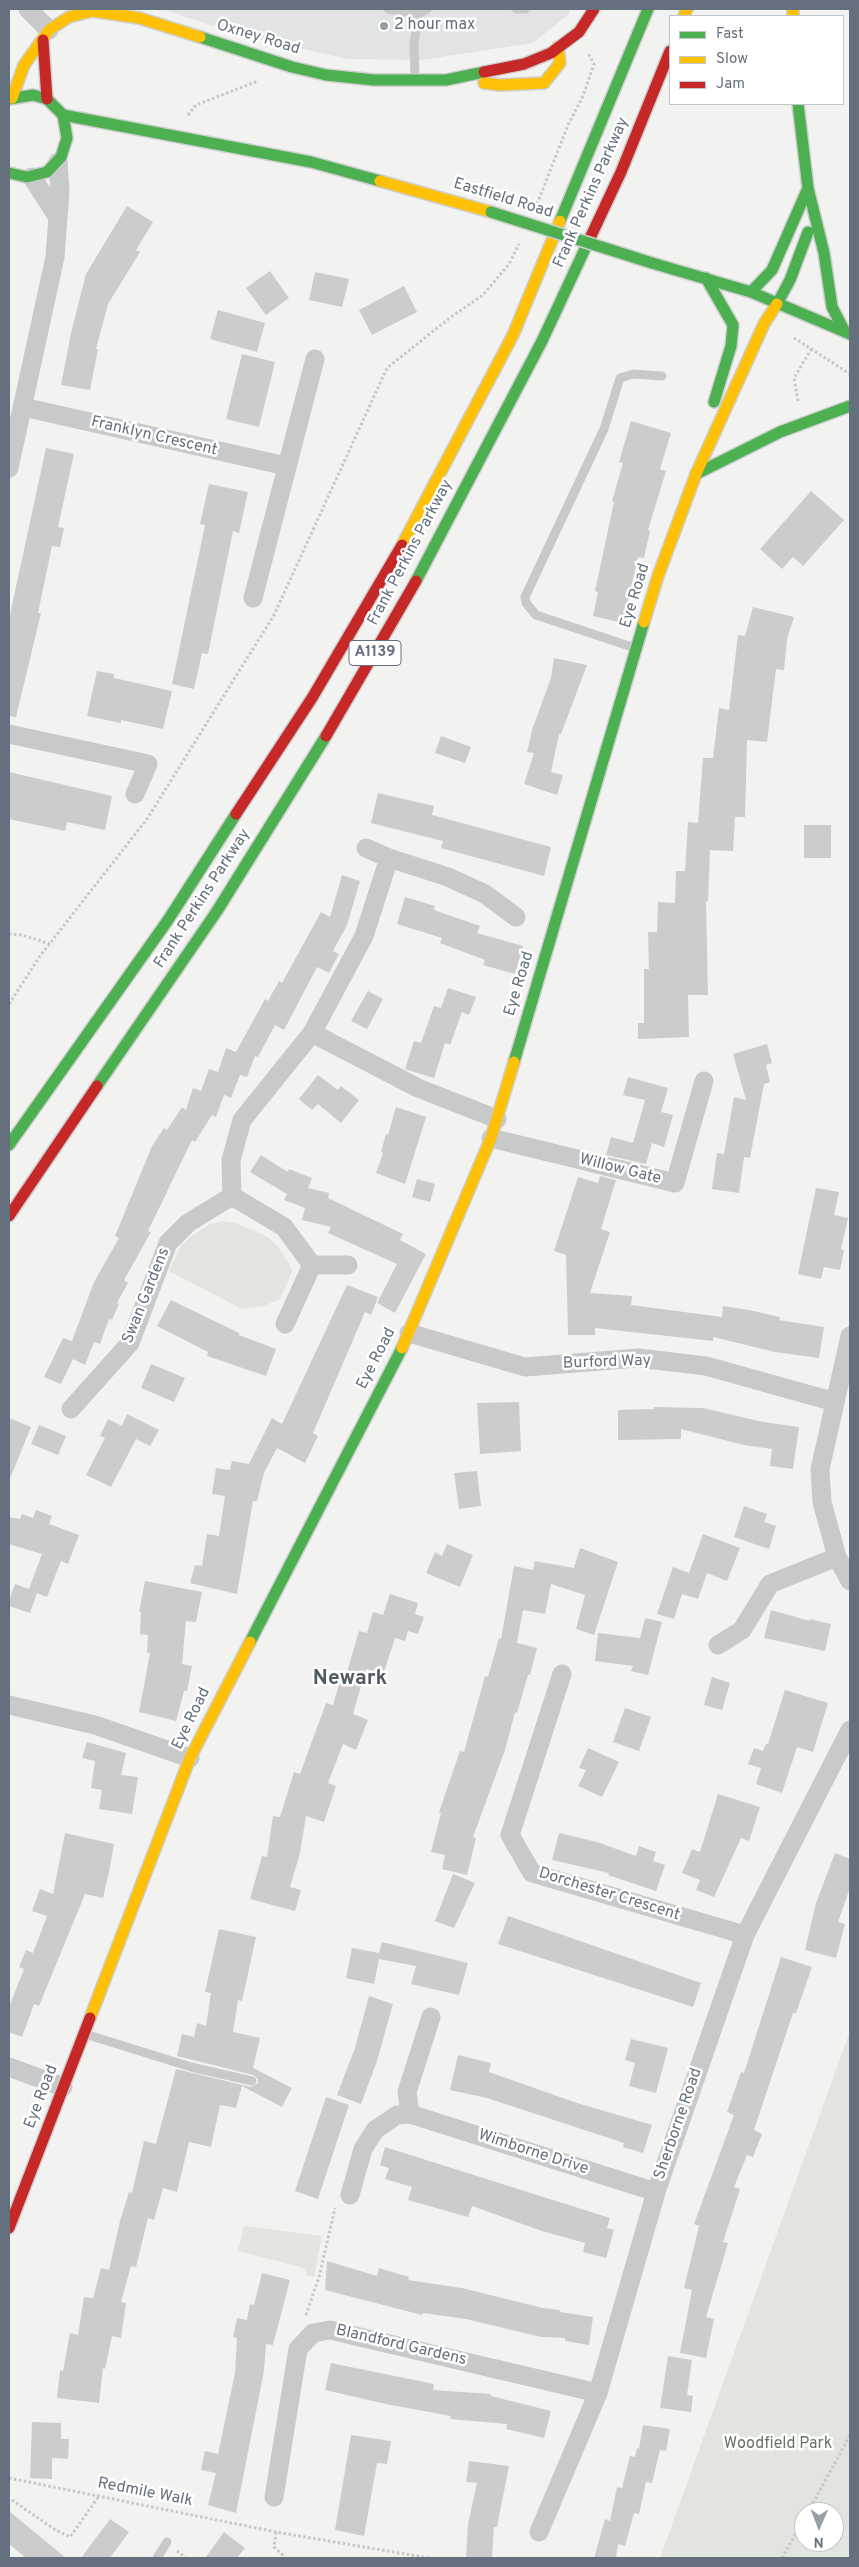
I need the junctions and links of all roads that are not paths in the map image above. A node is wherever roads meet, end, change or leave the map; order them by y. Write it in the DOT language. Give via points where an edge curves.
graph roads {
  1 [pos="28,9"];
  2 [pos="388,9"];
  3 [pos="427,9"];
  4 [pos="516,9"];
  5 [pos="525,9"];
  6 [pos="594,9"];
  7 [pos="648,9"];
  8 [pos="419,11"];
  9 [pos="46,35"];
  10 [pos="558,47"];
  11 [pos="669,53"];
  12 [pos="446,80"];
  13 [pos="415,81"];
  14 [pos="10,98"];
  15 [pos="47,100"];
  16 [pos="798,105"];
  17 [pos="63,115"];
  18 [pos="136,129"];
  19 [pos="110,134"];
  20 [pos="66,152"];
  21 [pos="16,176"];
  22 [pos="808,188"];
  23 [pos="57,216"];
  24 [pos="814,216"];
  25 [pos="706,278"];
  26 [pos="751,292"];
  27 [pos="777,304"];
  28 [pos="848,333"];
  29 [pos="315,359"];
  30 [pos="662,376"];
  31 [pos="850,406"];
  32 [pos="22,407"];
  33 [pos="286,466"];
  34 [pos="9,468"];
  35 [pos="696,474"];
  36 [pos="253,598"];
  37 [pos="637,648"];
  38 [pos="9,734"];
  39 [pos="135,794"];
  40 [pos="366,848"];
  41 [pos="389,858"];
  42 [pos="516,917"];
  43 [pos="312,1033"];
  44 [pos="704,1080"];
  45 [pos="497,1119"];
  46 [pos="491,1138"];
  47 [pos="9,1145"];
  48 [pos="232,1196"];
  49 [pos="9,1216"];
  50 [pos="312,1265"];
  51 [pos="348,1265"];
  52 [pos="285,1324"];
  53 [pos="409,1333"];
  54 [pos="850,1336"];
  55 [pos="835,1402"];
  56 [pos="72,1408"];
  57 [pos="837,1557"];
  58 [pos="850,1581"];
  59 [pos="718,1645"];
  60 [pos="562,1674"];
  61 [pos="9,1705"];
  62 [pos="850,1730"];
  63 [pos="190,1758"];
  64 [pos="744,1935"];
  65 [pos="430,2017"];
  66 [pos="83,2033"];
  67 [pos="9,2067"];
  68 [pos="252,2081"];
  69 [pos="64,2087"];
  70 [pos="410,2114"];
  71 [pos="656,2192"];
  72 [pos="350,2195"];
  73 [pos="9,2228"];
  74 [pos="598,2393"];
  75 [pos="274,2497"];
  76 [pos="539,2532"];
  77 [pos="167,2542"];
  78 [pos="157,2558"];
  1 -- 9 [label="street"];
  2 -- 8 [label="lane"];
  3 -- 8 [label="lane"];
  4 -- 5 [label="lane"];
  6 -- 10 [label="main road, Oxney Road" via="579,32"];
  7 -- 47 [label="main road, Frank Perkins Parkway / A1139" via="512,335 386,575 312,698 168,920"];
  8 -- 13 [label="lane" via="414,43"];
  9 -- 13 [label="main road, Oxney Road" via="69,17 92,11 111,12 326,75"];
  9 -- 14 [label="main road, Oxney Road" via="24,66"];
  9 -- 15 [label="main road"];
  10 -- 12 [label="main road, Oxney Road" via="524,64"];
  10 -- 12 [label="main road, Oxney Road" via="560,63 544,83 500,85"];
  11 -- 49 [label="main road, Frank Perkins Parkway / A1139" via="621,172 542,341 396,616 339,716 217,911"];
  12 -- 13 [label="main road, Oxney Road"];
  14 -- 15 [label="main road" via="33,95"];
  15 -- 17 [label="main road"];
  16 -- 22 [label="main road"];
  17 -- 18 [label="main road, Eastfield Road"];
  17 -- 20 [label="main road"];
  18 -- 19 [label="main road, Eastfield Road"];
  18 -- 25 [label="main road, Eastfield Road, bridge" via="311,162 491,212"];
  20 -- 21 [label="main road" via="47,172"];
  20 -- 23 [label="street"];
  21 -- 23 [label="street"];
  22 -- 24 [label="main road"];
  22 -- 26 [label="main road" via="772,270"];
  23 -- 32 [label="street" via="55,258"];
  24 -- 27 [label="main road, Eye Road" via="794,272"];
  24 -- 28 [label="main road" via="824,253 832,307"];
  25 -- 26 [label="main road, Eastfield Road"];
  25 -- 35 [label="main road, Eye Road" via="733,324 731,346 696,452"];
  26 -- 27 [label="main road, Eastfield Road"];
  27 -- 28 [label="main road, Eastfield Road"];
  27 -- 35 [label="main road, Eye Road" via="764,324"];
  29 -- 33 [label="street"];
  30 -- 37 [label="lane" via="633,374 620,378 604,429 525,597 536,615"];
  31 -- 35 [label="main road" via="800,424"];
  32 -- 33 [label="street, Franklyn Crescent"];
  32 -- 34 [label="street"];
  33 -- 36 [label="street"];
  35 -- 37 [label="main road, Eye Road" via="658,576"];
  37 -- 45 [label="main road, Eye Road"];
  38 -- 39 [label="street" via="148,764"];
  40 -- 41 [label="street"];
  41 -- 42 [label="street" via="448,877 485,894"];
  41 -- 43 [label="street" via="364,936"];
  43 -- 45 [label="street" via="418,1088"];
  43 -- 48 [label="street" via="242,1120 231,1160"];
  44 -- 46 [label="street, Willow Gate" via="675,1183"];
  45 -- 46 [label="main road, Eye Road"];
  46 -- 53 [label="main road, Eye Road"];
  48 -- 50 [label="street" via="284,1227"];
  48 -- 56 [label="street, Swan Gardens" via="188,1223 168,1243 130,1343"];
  50 -- 51 [label="street"];
  50 -- 52 [label="street"];
  53 -- 55 [label="street, Burford Way" via="525,1366 638,1358 706,1366"];
  53 -- 63 [label="main road, Eye Road"];
  54 -- 55 [label="street"];
  55 -- 57 [label="street" via="820,1469 822,1502"];
  57 -- 58 [label="street"];
  57 -- 59 [label="street" via="770,1584 742,1630"];
  60 -- 64 [label="street, Dorchester Crescent" via="510,1835 532,1873"];
  61 -- 63 [label="street" via="96,1725"];
  62 -- 64 [label="street, Sherborne Road"];
  63 -- 66 [label="main road, Eye Road"];
  64 -- 71 [label="street, Sherborne Road"];
  65 -- 70 [label="street" via="407,2092"];
  66 -- 68 [label="lane" via="191,2067"];
  66 -- 69 [label="main road, Eye Road"];
  67 -- 69 [label="street"];
  69 -- 73 [label="main road, Eye Road"];
  70 -- 71 [label="street, Wimborne Drive"];
  70 -- 72 [label="street" via="397,2116 375,2130 363,2148"];
  71 -- 74 [label="street, Sherborne Road"];
  74 -- 75 [label="street, Blandford Gardens" via="330,2330 313,2334 298,2349"];
  74 -- 76 [label="street, Sherborne Road"];
  77 -- 78 [label="lane"];
}
